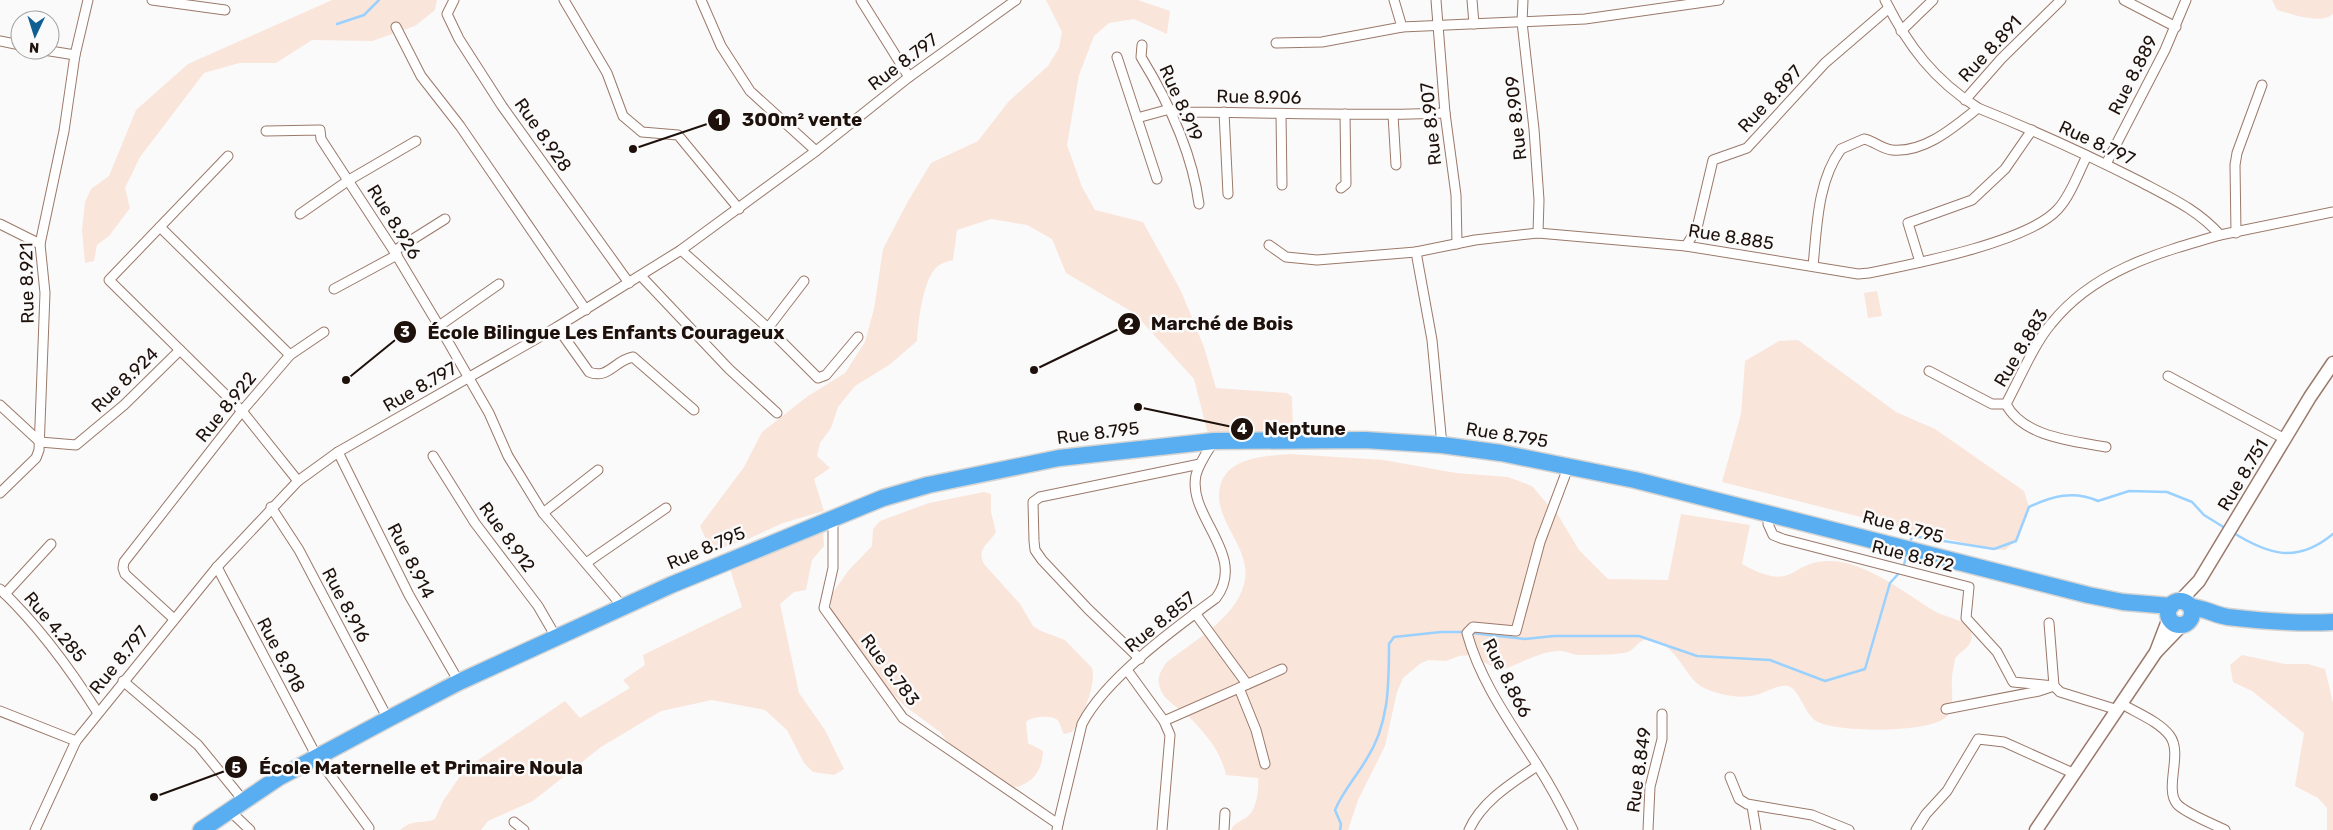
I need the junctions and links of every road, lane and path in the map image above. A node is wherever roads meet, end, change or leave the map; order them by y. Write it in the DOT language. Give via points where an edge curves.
graph roads {
  1 [pos="88,0"];
  2 [pos="152,0"];
  3 [pos="454,0"];
  4 [pos="564,0"];
  5 [pos="701,0"];
  6 [pos="861,0"];
  7 [pos="1016,0"];
  8 [pos="1394,0"];
  9 [pos="1436,0"];
  10 [pos="1472,0"];
  11 [pos="1523,0"];
  12 [pos="1719,0"];
  13 [pos="1933,0"];
  14 [pos="2061,0"];
  15 [pos="2124,0"];
  16 [pos="2186,0"];
  17 [pos="1887,4"];
  18 [pos="226,10"];
  19 [pos="1522,22"];
  20 [pos="1474,24"];
  21 [pos="1439,25"];
  22 [pos="396,27"];
  23 [pos="1402,27"];
  24 [pos="2176,27"];
  25 [pos="1901,30"];
  26 [pos="1276,42"];
  27 [pos="1142,45"];
  28 [pos="60,53"];
  29 [pos="75,56"];
  30 [pos="1117,57"];
  31 [pos="909,77"];
  32 [pos="2262,85"];
  33 [pos="1965,100"];
  34 [pos="1978,108"];
  35 [pos="1170,109"];
  36 [pos="1224,112"];
  37 [pos="1445,112"];
  38 [pos="1281,114"];
  39 [pos="1345,114"];
  40 [pos="1393,115"];
  41 [pos="1137,118"];
  42 [pos="2032,130"];
  43 [pos="266,131"];
  44 [pos="416,141"];
  45 [pos="816,151"];
  46 [pos="228,156"];
  47 [pos="2087,156"];
  48 [pos="2106,164"];
  49 [pos="1396,165"];
  50 [pos="1157,179"];
  51 [pos="349,180"];
  52 [pos="1282,185"];
  53 [pos="1341,188"];
  54 [pos="1228,194"];
  55 [pos="1199,204"];
  56 [pos="739,208"];
  57 [pos="2333,212"];
  58 [pos="300,214"];
  59 [pos="445,219"];
  60 [pos="0,224"];
  61 [pos="160,228"];
  62 [pos="1538,233"];
  63 [pos="2236,233"];
  64 [pos="2220,235"];
  65 [pos="40,244"];
  66 [pos="1457,244"];
  67 [pos="1269,245"];
  68 [pos="1686,246"];
  69 [pos="680,250"];
  70 [pos="1416,252"];
  71 [pos="396,253"];
  72 [pos="1920,262"];
  73 [pos="1813,266"];
  74 [pos="641,276"];
  75 [pos="804,281"];
  76 [pos="629,283"];
  77 [pos="499,284"];
  78 [pos="334,288"];
  79 [pos="586,310"];
  80 [pos="440,326"];
  81 [pos="557,327"];
  82 [pos="768,328"];
  83 [pos="324,332"];
  84 [pos="858,336"];
  85 [pos="180,350"];
  86 [pos="290,355"];
  87 [pos="2333,363"];
  88 [pos="1929,372"];
  89 [pos="2168,376"];
  90 [pos="470,377"];
  91 [pos="2006,404"];
  92 [pos="0,405"];
  93 [pos="694,410"];
  94 [pos="242,412"];
  95 [pos="777,413"];
  96 [pos="2284,439"];
  97 [pos="1214,441"];
  98 [pos="40,442"];
  99 [pos="1442,445"];
  100 [pos="2106,447"];
  101 [pos="338,452"];
  102 [pos="433,456"];
  103 [pos="1200,464"];
  104 [pos="1569,466"];
  105 [pos="598,470"];
  106 [pos="298,481"];
  107 [pos="0,494"];
  108 [pos="271,508"];
  109 [pos="666,508"];
  110 [pos="543,513"];
  111 [pos="1769,513"];
  112 [pos="833,518"];
  113 [pos="51,544"];
  114 [pos="586,563"];
  115 [pos="217,567"];
  116 [pos="3,591"];
  117 [pos="623,607"];
  118 [pos="1195,613"];
  119 [pos="2180,613"];
  120 [pos="174,618"];
  121 [pos="2333,622"];
  122 [pos="2049,623"];
  123 [pos="556,636"];
  124 [pos="1140,659"];
  125 [pos="1282,669"];
  126 [pos="1127,670"];
  127 [pos="123,681"];
  128 [pos="459,682"];
  129 [pos="1243,686"];
  130 [pos="2054,686"];
  131 [pos="2120,707"];
  132 [pos="1946,709"];
  133 [pos="0,711"];
  134 [pos="98,713"];
  135 [pos="1662,714"];
  136 [pos="388,719"];
  137 [pos="1164,721"];
  138 [pos="76,741"];
  139 [pos="317,757"];
  140 [pos="1265,764"];
  141 [pos="1537,766"];
  142 [pos="2075,774"];
  143 [pos="1730,777"];
  144 [pos="243,800"];
  145 [pos="1752,806"];
  146 [pos="229,810"];
  147 [pos="1225,813"];
  148 [pos="514,822"];
  149 [pos="1058,827"];
  150 [pos="370,828"];
  151 [pos="35,830"];
  152 [pos="202,830"];
  153 [pos="250,830"];
  154 [pos="524,830"];
  155 [pos="1162,830"];
  156 [pos="1224,830"];
  157 [pos="1469,830"];
  158 [pos="1573,830"];
  159 [pos="1648,830"];
  160 [pos="1756,830"];
  161 [pos="1849,830"];
  162 [pos="1916,830"];
  163 [pos="2036,830"];
  164 [pos="2225,830"];
  1 -- 29 [label="street, Rue 8.921"];
  2 -- 18 [label="street"];
  3 -- 76 [label="street, Rue 8.928" via="447,14 459,39 502,106"];
  4 -- 56 [label="street" via="607,73 623,116 642,132 678,135"];
  5 -- 45 [label="street" via="721,46 750,91"];
  6 -- 31 [label="street"];
  7 -- 31 [label="street, Rue 8.797"];
  8 -- 23 [label="street"];
  9 -- 21 [label="street, Rue 8.907"];
  10 -- 20 [label="street"];
  11 -- 19 [label="street, Rue 8.909"];
  12 -- 19 [label="street" via="1632,14"];
  13 -- 25 [label="street"];
  14 -- 33 [label="street, Rue 8.891"];
  15 -- 24 [label="street"];
  16 -- 24 [label="street, Rue 8.889"];
  17 -- 25 [label="street, Rue 8.797"];
  17 -- 68 [label="street, Rue 8.897" via="1825,63 1747,148 1713,160 1699,220"];
  19 -- 20 [label="street"];
  19 -- 62 [label="street, Rue 8.909" via="1535,138"];
  20 -- 21 [label="street"];
  21 -- 23 [label="street"];
  21 -- 37 [label="street, Rue 8.907"];
  22 -- 79 [label="street" via="421,76 460,126"];
  23 -- 26 [label="street" via="1322,42"];
  24 -- 48 [label="street, Rue 8.889"];
  25 -- 33 [label="street, Rue 8.797" via="1930,70"];
  27 -- 35 [label="street, Rue 8.919" via="1141,57"];
  28 -- 29 [label="street"];
  29 -- 65 [label="street, Rue 8.921" via="64,131"];
  30 -- 41 [label="street"];
  31 -- 45 [label="street, Rue 8.797"];
  32 -- 63 [label="street" via="2237,153"];
  33 -- 34 [label="street, Rue 8.797"];
  34 -- 42 [label="street, Rue 8.797"];
  34 -- 73 [label="street" via="1938,138 1905,150 1883,148 1864,139 1841,149 1828,175 1818,211"];
  35 -- 36 [label="street, Rue 8.906"];
  35 -- 41 [label="street, Rue 8.906"];
  35 -- 55 [label="street, Rue 8.919"];
  36 -- 38 [label="street, Rue 8.906"];
  36 -- 54 [label="street"];
  37 -- 40 [label="street, Rue 8.906"];
  37 -- 66 [label="street, Rue 8.907" via="1456,196"];
  38 -- 39 [label="street, Rue 8.906"];
  38 -- 52 [label="street"];
  39 -- 40 [label="street, Rue 8.906"];
  39 -- 53 [label="street" via="1347,179"];
  40 -- 49 [label="street"];
  41 -- 50 [label="street"];
  42 -- 47 [label="street, Rue 8.797"];
  42 -- 72 [label="street" via="2006,169 1972,200 1908,223"];
  43 -- 51 [label="street, Rue 8.926" via="320,130 322,139"];
  44 -- 51 [label="street"];
  45 -- 56 [label="street, Rue 8.797"];
  46 -- 61 [label="street"];
  47 -- 48 [label="street, Rue 8.797"];
  47 -- 72 [label="street, Rue 8.885" via="2070,191 2047,220 2030,229"];
  48 -- 64 [label="street, Rue 8.797" via="2194,210"];
  51 -- 58 [label="street"];
  51 -- 71 [label="street, Rue 8.926"];
  56 -- 69 [label="street, Rue 8.797"];
  57 -- 63 [label="street"];
  59 -- 71 [label="street"];
  60 -- 65 [label="street"];
  61 -- 85 [label="street" via="109,280"];
  61 -- 86 [label="street"];
  62 -- 66 [label="street, Rue 8.885"];
  62 -- 68 [label="street, Rue 8.885"];
  63 -- 64 [label="street"];
  64 -- 91 [label="street, Rue 8.883" via="2139,260 2072,299 2049,325"];
  65 -- 98 [label="street, Rue 8.921" via="45,293"];
  66 -- 70 [label="street, Rue 8.885"];
  67 -- 70 [label="street, Rue 8.885" via="1286,257 1318,260"];
  68 -- 73 [label="street, Rue 8.885"];
  69 -- 74 [label="street, Rue 8.797"];
  69 -- 82 [label="street"];
  70 -- 99 [label="street" via="1432,340"];
  71 -- 78 [label="street"];
  71 -- 80 [label="street, Rue 8.926"];
  72 -- 73 [label="street, Rue 8.885" via="1858,274"];
  74 -- 76 [label="street, Rue 8.797"];
  74 -- 95 [label="street"];
  75 -- 82 [label="street"];
  76 -- 79 [label="street, Rue 8.797"];
  77 -- 80 [label="street"];
  79 -- 81 [label="street, Rue 8.797"];
  80 -- 90 [label="street, Rue 8.926"];
  81 -- 90 [label="street, Rue 8.797"];
  81 -- 93 [label="street" via="589,372 604,374 633,357"];
  82 -- 84 [label="street" via="818,378 826,375"];
  83 -- 86 [label="street, Rue 8.922"];
  85 -- 94 [label="street, Rue 8.924"];
  85 -- 98 [label="street, Rue 8.924" via="124,406 80,443 70,446"];
  86 -- 94 [label="street, Rue 8.922"];
  87 -- 96 [label="main road, Rue 8.751"];
  88 -- 91 [label="street, Rue 8.883" via="1992,404"];
  89 -- 96 [label="street"];
  90 -- 101 [label="street, Rue 8.797"];
  90 -- 110 [label="street, Rue 8.926" via="508,456"];
  91 -- 100 [label="street" via="2012,415 2033,430"];
  92 -- 98 [label="street"];
  94 -- 106 [label="street, Rue 8.924"];
  94 -- 120 [label="street, Rue 8.922" via="124,562 125,574"];
  96 -- 119 [label="main road, Rue 8.751"];
  97 -- 99 [label="highway, Rue 8.795" via="1364,440"];
  97 -- 103 [label="street, Rue 8.857"];
  97 -- 112 [label="highway, Rue 8.795" via="1059,458 928,485"];
  98 -- 107 [label="street, Rue 8.921" via="36,458"];
  99 -- 104 [label="highway, Rue 8.795"];
  101 -- 106 [label="street, Rue 8.797"];
  101 -- 128 [label="street, Rue 8.914" via="409,595"];
  102 -- 123 [label="street, Rue 8.912" via="475,523 538,606"];
  103 -- 118 [label="street, Rue 8.857" via="1196,493 1225,560 1226,574 1223,589 1216,598"];
  103 -- 124 [label="street" via="1040,497 1033,502 1035,550 1088,609"];
  104 -- 111 [label="highway, Rue 8.795"];
  104 -- 141 [label="street, Rue 8.866" via="1540,542 1516,631 1473,627 1466,633 1482,674"];
  105 -- 110 [label="street"];
  106 -- 108 [label="street, Rue 8.797"];
  108 -- 115 [label="street, Rue 8.797"];
  108 -- 136 [label="street, Rue 8.916" via="298,550"];
  109 -- 114 [label="street"];
  110 -- 114 [label="street, Rue 8.926"];
  111 -- 119 [label="highway, Rue 8.795" via="2034,583"];
  111 -- 130 [label="street, Rue 8.872" via="1768,524 1773,535 1783,539 1969,587 1966,618 1997,652 2013,682"];
  112 -- 117 [label="highway, Rue 8.795"];
  112 -- 149 [label="street, Rue 8.783" via="833,568 824,608 903,718"];
  113 -- 116 [label="street"];
  114 -- 117 [label="street, Rue 8.926"];
  115 -- 120 [label="street, Rue 8.797"];
  115 -- 139 [label="street, Rue 8.918"];
  116 -- 134 [label="street, Rue 4.285" via="26,613 64,660"];
  117 -- 123 [label="highway, Rue 8.795"];
  118 -- 124 [label="street, Rue 8.857"];
  118 -- 129 [label="street"];
  119 -- 121 [label="highway, Rue 8.795"];
  119 -- 131 [label="main road, Rue 8.751"];
  120 -- 127 [label="street, Rue 8.797"];
  122 -- 130 [label="street"];
  123 -- 128 [label="highway, Rue 8.795"];
  124 -- 126 [label="street, Rue 8.857"];
  125 -- 129 [label="street"];
  126 -- 137 [label="street"];
  126 -- 149 [label="street, Rue 8.857" via="1094,705 1082,724"];
  127 -- 134 [label="street, Rue 8.797"];
  127 -- 144 [label="street" via="198,744"];
  128 -- 136 [label="highway, Rue 8.795"];
  129 -- 137 [label="street"];
  129 -- 140 [label="street"];
  130 -- 131 [label="street, Rue 8.872" via="2060,692"];
  130 -- 132 [label="street"];
  131 -- 142 [label="main road, Rue 8.751"];
  131 -- 164 [label="street, Rue 8.872" via="2161,727 2170,735 2175,744 2173,796 2178,805"];
  133 -- 138 [label="street"];
  134 -- 138 [label="street, Rue 8.797"];
  135 -- 159 [label="street, Rue 8.849" via="1662,739 1650,787"];
  136 -- 139 [label="highway, Rue 8.795"];
  137 -- 155 [label="street" via="1170,735"];
  138 -- 151 [label="street, Rue 8.797"];
  139 -- 144 [label="highway, Rue 8.795"];
  139 -- 150 [label="street, Rue 8.918"];
  141 -- 157 [label="street" via="1502,790 1474,820"];
  141 -- 158 [label="street, Rue 8.866"];
  142 -- 162 [label="street" via="2004,742 1978,739 1947,791"];
  142 -- 163 [label="main road, Rue 8.751"];
  143 -- 145 [label="street" via="1739,799"];
  144 -- 146 [label="highway, Rue 8.795"];
  145 -- 160 [label="street"];
  145 -- 161 [label="street" via="1812,815"];
  146 -- 152 [label="highway, Rue 8.795"];
  146 -- 153 [label="street"];
  147 -- 156 [label="street"];
  148 -- 154 [label="street"];
}
